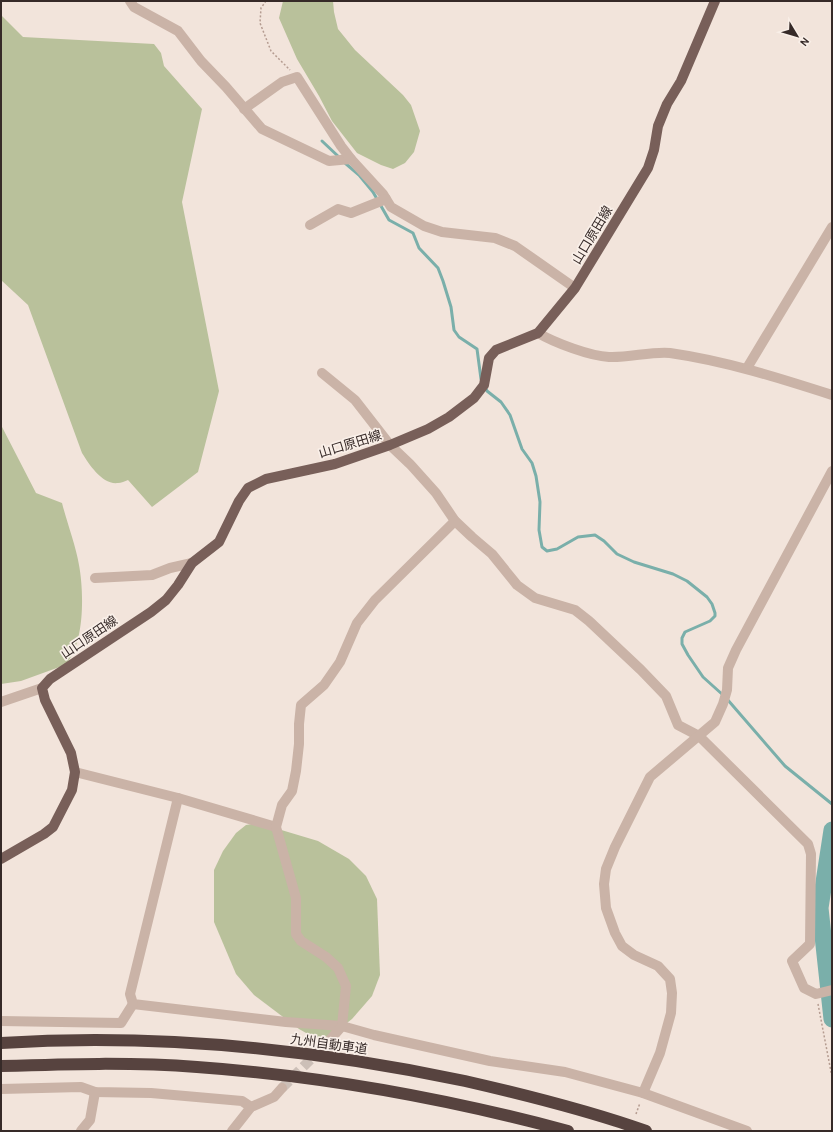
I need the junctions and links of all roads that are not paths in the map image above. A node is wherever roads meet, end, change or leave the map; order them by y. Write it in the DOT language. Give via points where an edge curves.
graph roads {
  1 [pos="130,1"];
  2 [pos="715,1"];
  3 [pos="244,109"];
  4 [pos="351,159"];
  5 [pos="386,199"];
  6 [pos="310,225"];
  7 [pos="832,227"];
  8 [pos="575,288"];
  9 [pos="538,333"];
  10 [pos="747,368"];
  11 [pos="322,373"];
  12 [pos="832,395"];
  13 [pos="390,445"];
  14 [pos="832,471"];
  15 [pos="456,521"];
  16 [pos="192,562"];
  17 [pos="95,578"];
  18 [pos="42,688"];
  19 [pos="1,702"];
  20 [pos="699,736"];
  21 [pos="75,772"];
  22 [pos="178,798"];
  23 [pos="276,827"];
  24 [pos="1,859"];
  25 [pos="823,992"];
  26 [pos="133,1004"];
  27 [pos="1,1021"];
  28 [pos="342,1026"];
  29 [pos="329,1041"];
  30 [pos="1,1043"];
  31 [pos="1,1066"];
  32 [pos="282,1088"];
  33 [pos="1,1089"];
  34 [pos="95,1092"];
  35 [pos="643,1093"];
  36 [pos="251,1107"];
  37 [pos="81,1131"];
  38 [pos="232,1131"];
  39 [pos="568,1131"];
  40 [pos="646,1131"];
  41 [pos="747,1131"];
  1 -- 3 [label="street" via="134,7 178,32"];
  2 -- 8 [label="main road, 山口原田線" via="682,81 667,104 658,126 648,168"];
  3 -- 4 [label="street" via="262,129 329,161"];
  3 -- 4 [label="street" via="282,82 297,77"];
  4 -- 5 [label="street"];
  5 -- 6 [label="street" via="352,213 338,209"];
  5 -- 8 [label="street" via="391,207 424,226 442,232 496,238 515,246"];
  7 -- 10 [label="street"];
  8 -- 9 [label="main road, 山口原田線"];
  9 -- 10 [label="street" via="549,340 609,357 668,353"];
  9 -- 13 [label="main road, 山口原田線" via="496,350 489,358 484,385 474,398 454,414 428,429"];
  10 -- 12 [label="street"];
  11 -- 13 [label="street" via="355,400"];
  13 -- 15 [label="street" via="436,493"];
  13 -- 16 [label="main road, 山口原田線" via="335,464 266,479 248,488 219,542"];
  14 -- 20 [label="street" via="736,650 728,668 727,690 715,722"];
  15 -- 20 [label="street" via="492,554 517,584 535,598 575,610 589,621 666,696 678,725"];
  15 -- 23 [label="street" via="375,600 357,623 340,662 324,685 301,705 298,724 299,744 292,791 282,805"];
  16 -- 17 [label="street" via="152,575"];
  16 -- 18 [label="main road, 山口原田線" via="166,600 50,679"];
  18 -- 19 [label="street"];
  18 -- 21 [label="main road" via="45,700 71,753"];
  20 -- 25 [label="street" via="808,844 811,854 810,944 792,961 804,988"];
  20 -- 35 [label="street" via="650,777 606,869 606,908 622,946 634,955 658,966 670,979 671,1013 660,1053"];
  21 -- 22 [label="street"];
  21 -- 24 [label="main road" via="72,790 54,827"];
  22 -- 23 [label="street"];
  22 -- 26 [label="street" via="130,994"];
  23 -- 28 [label="street" via="296,898 296,934 301,941 338,968 346,986"];
  26 -- 27 [label="street" via="122,1023"];
  26 -- 28 [label="street"];
  28 -- 29 [label="street"];
  28 -- 35 [label="street" via="490,1061 565,1072"];
  30 -- 40 [label="highway, 九州自動車道" via="92,1039 185,1043 326,1056 417,1071 504,1090 578,1109"];
  31 -- 39 [label="highway" via="86,1063 195,1066 318,1078 503,1113"];
  32 -- 36 [label="street" via="274,1097"];
  33 -- 34 [label="street" via="81,1087"];
  34 -- 36 [label="street" via="151,1093 242,1101"];
  34 -- 37 [label="street" via="90,1120"];
  35 -- 41 [label="street"];
  36 -- 38 [label="street"];
}
